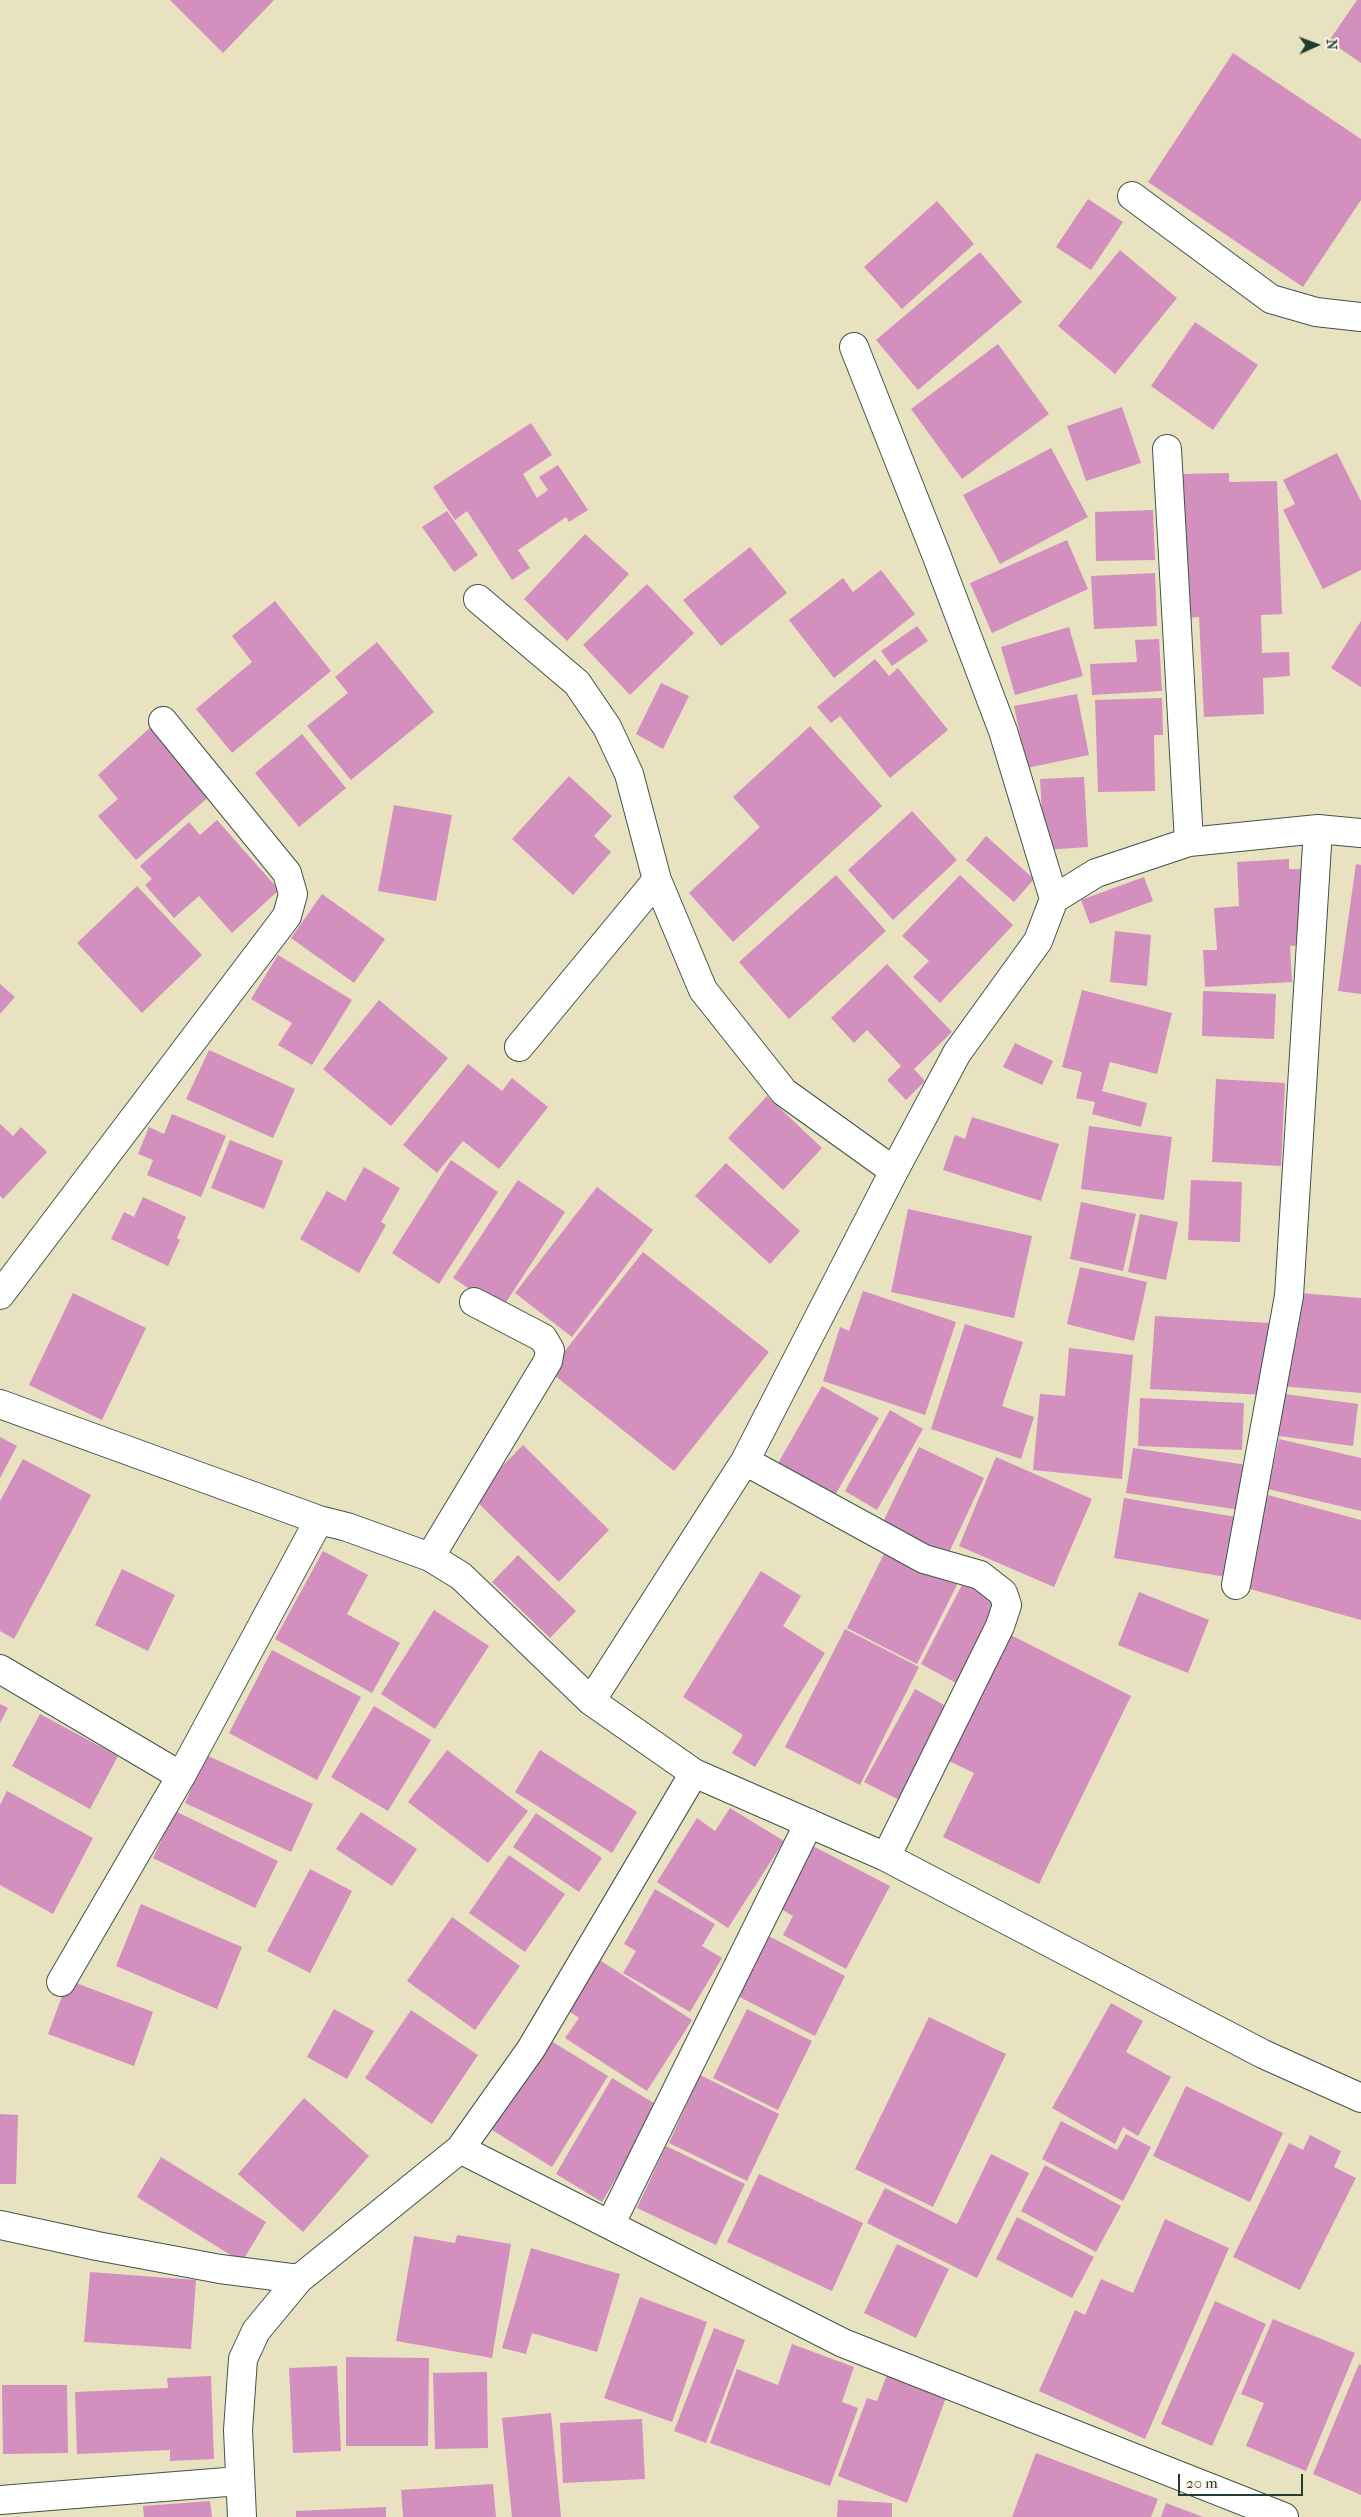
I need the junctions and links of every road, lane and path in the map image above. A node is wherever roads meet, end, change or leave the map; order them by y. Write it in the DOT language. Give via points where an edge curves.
graph roads {
  1 [pos="1132,196"];
  2 [pos="1361,317"];
  3 [pos="854,347"];
  4 [pos="1166,449"];
  5 [pos="478,598"];
  6 [pos="163,721"];
  7 [pos="1318,829"];
  8 [pos="1361,833"];
  9 [pos="1188,842"];
  10 [pos="657,880"];
  11 [pos="1054,899"];
  12 [pos="519,1048"];
  13 [pos="894,1171"];
  14 [pos="5,1279"];
  15 [pos="474,1302"];
  16 [pos="0,1404"];
  17 [pos="745,1461"];
  18 [pos="319,1520"];
  19 [pos="430,1557"];
  20 [pos="1236,1585"];
  21 [pos="0,1669"];
  22 [pos="590,1701"];
  23 [pos="694,1773"];
  24 [pos="181,1776"];
  25 [pos="809,1823"];
  26 [pos="886,1857"];
  27 [pos="61,1982"];
  28 [pos="1361,2098"];
  29 [pos="460,2149"];
  30 [pos="0,2225"];
  31 [pos="610,2225"];
  32 [pos="300,2279"];
  33 [pos="239,2481"];
  34 [pos="0,2500"];
  35 [pos="242,2517"];
  36 [pos="1284,2517"];
  1 -- 2 [label="street" via="1271,299 1316,312"];
  3 -- 11 [label="street" via="1003,731"];
  4 -- 9 [label="street"];
  5 -- 10 [label="street" via="577,683 607,727 629,774"];
  6 -- 14 [label="street" via="287,873 293,894 287,916"];
  7 -- 8 [label="street"];
  7 -- 9 [label="street"];
  7 -- 20 [label="street" via="1289,1296"];
  9 -- 11 [label="street" via="1096,874"];
  10 -- 12 [label="street"];
  10 -- 13 [label="street" via="703,990 784,1092"];
  11 -- 13 [label="street" via="1038,941 957,1053"];
  13 -- 17 [label="street"];
  15 -- 19 [label="street" via="543,1338 550,1350 548,1361"];
  16 -- 18 [label="street"];
  17 -- 22 [label="street"];
  17 -- 26 [label="street" via="924,1559 980,1575 1003,1593 1007,1605 1000,1626"];
  18 -- 19 [label="street"];
  18 -- 24 [label="street"];
  19 -- 22 [label="street" via="461,1576"];
  21 -- 24 [label="street"];
  22 -- 23 [label="street"];
  23 -- 25 [label="street"];
  23 -- 29 [label="street" via="531,2049"];
  24 -- 27 [label="street"];
  25 -- 26 [label="street"];
  25 -- 31 [label="street"];
  26 -- 28 [label="street" via="1263,2054"];
  29 -- 31 [label="street"];
  29 -- 32 [label="street"];
  30 -- 32 [label="street" via="220,2269"];
  31 -- 36 [label="street" via="842,2343"];
  32 -- 33 [label="street" via="256,2331 243,2359 238,2430"];
  33 -- 34 [label="street"];
  33 -- 35 [label="street"];
}
